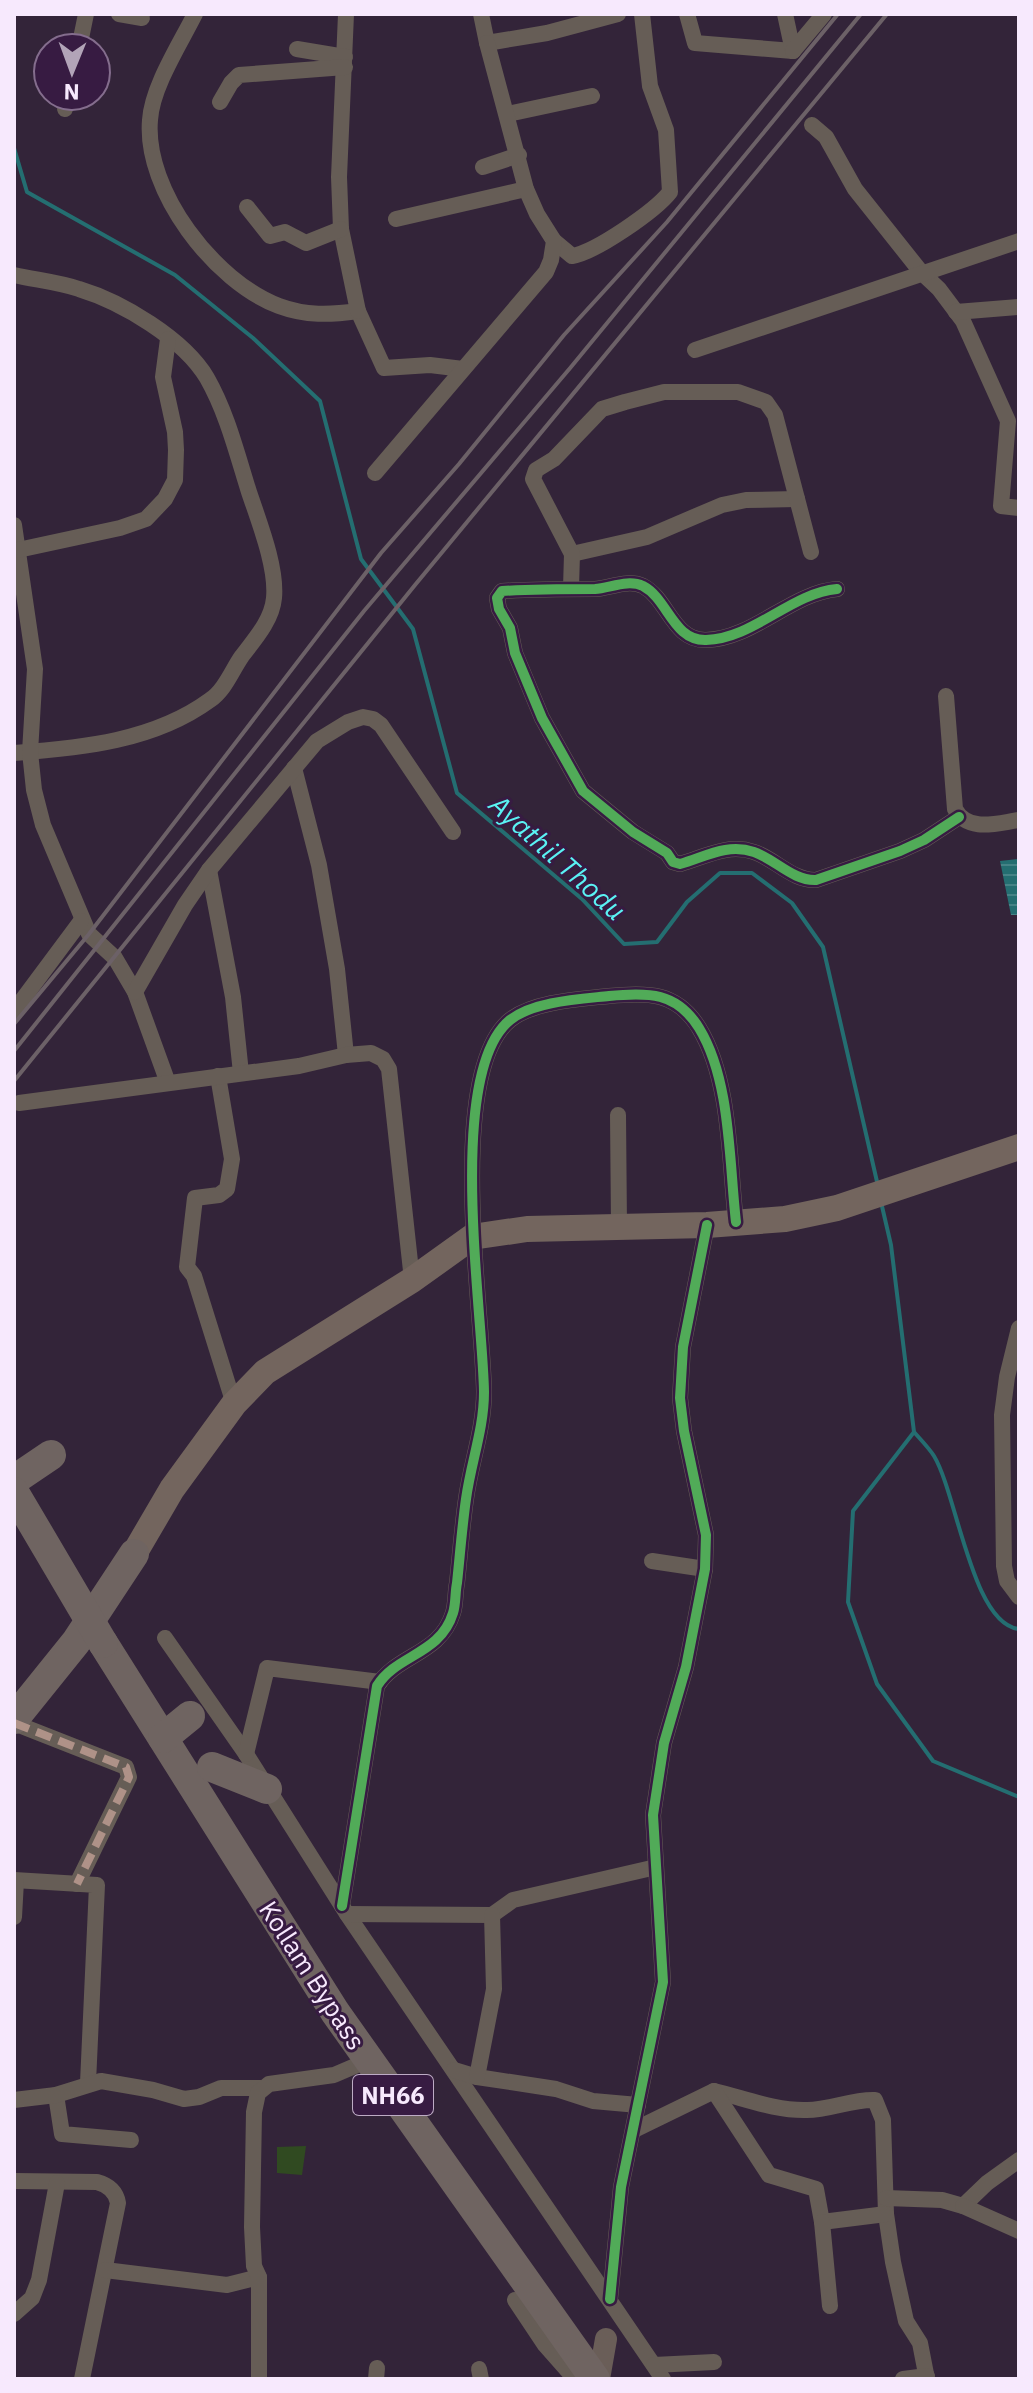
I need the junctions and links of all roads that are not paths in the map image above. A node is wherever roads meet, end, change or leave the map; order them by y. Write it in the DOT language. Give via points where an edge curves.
graph roads {
  1 [pos="119,14"];
  2 [pos="195,14"];
  3 [pos="346,14"];
  4 [pos="481,14"];
  5 [pos="618,14"];
  6 [pos="642,14"];
  7 [pos="687,14"];
  8 [pos="785,14"];
  9 [pos="824,14"];
  10 [pos="142,18"];
  11 [pos="487,43"];
  12 [pos="297,49"];
  13 [pos="793,51"];
  14 [pos="345,62"];
  15 [pos="592,96"];
  16 [pos="220,102"];
  17 [pos="508,114"];
  18 [pos="812,125"];
  19 [pos="519,155"];
  20 [pos="483,167"];
  21 [pos="526,189"];
  22 [pos="247,207"];
  23 [pos="396,219"];
  24 [pos="341,229"];
  25 [pos="554,241"];
  26 [pos="1019,241"];
  27 [pos="921,272"];
  28 [pos="14,275"];
  29 [pos="1019,307"];
  30 [pos="358,311"];
  31 [pos="956,312"];
  32 [pos="168,339"];
  33 [pos="695,350"];
  34 [pos="463,369"];
  35 [pos="375,473"];
  36 [pos="797,499"];
  37 [pos="1019,508"];
  38 [pos="14,525"];
  39 [pos="18,550"];
  40 [pos="811,552"];
  41 [pos="572,554"];
  42 [pos="571,588"];
  43 [pos="837,589"];
  44 [pos="946,696"];
  45 [pos="22,753"];
  46 [pos="294,768"];
  47 [pos="959,817"];
  48 [pos="1019,820"];
  49 [pos="453,832"];
  50 [pos="209,870"];
  51 [pos="81,921"];
  52 [pos="135,992"];
  53 [pos="14,1011"];
  54 [pos="346,1055"];
  55 [pos="241,1073"];
  56 [pos="218,1076"];
  57 [pos="168,1083"];
  58 [pos="19,1103"];
  59 [pos="618,1115"];
  60 [pos="1019,1147"];
  61 [pos="736,1222"];
  62 [pos="707,1225"];
  63 [pos="619,1226"];
  64 [pos="472,1237"];
  65 [pos="412,1280"];
  66 [pos="1019,1328"];
  67 [pos="234,1404"];
  68 [pos="51,1455"];
  69 [pos="14,1480"];
  70 [pos="14,1492"];
  71 [pos="134,1554"];
  72 [pos="652,1561"];
  73 [pos="705,1569"];
  74 [pos="1019,1597"];
  75 [pos="165,1638"];
  76 [pos="380,1682"];
  77 [pos="190,1716"];
  78 [pos="14,1721"];
  79 [pos="163,1738"];
  80 [pos="246,1754"];
  81 [pos="212,1767"];
  82 [pos="267,1789"];
  83 [pos="656,1867"];
  84 [pos="15,1880"];
  85 [pos="77,1884"];
  86 [pos="344,1910"];
  87 [pos="492,1915"];
  88 [pos="14,1917"];
  89 [pos="369,2060"];
  90 [pos="454,2070"];
  91 [pos="477,2077"];
  92 [pos="88,2083"];
  93 [pos="262,2088"];
  94 [pos="714,2091"];
  95 [pos="56,2095"];
  96 [pos="14,2100"];
  97 [pos="638,2105"];
  98 [pos="634,2130"];
  99 [pos="131,2140"];
  100 [pos="1019,2160"];
  101 [pos="14,2181"];
  102 [pos="57,2183"];
  103 [pos="886,2206"];
  104 [pos="963,2206"];
  105 [pos="822,2222"];
  106 [pos="1019,2231"];
  107 [pos="105,2270"];
  108 [pos="259,2277"];
  109 [pos="610,2299"];
  110 [pos="515,2300"];
  111 [pos="830,2306"];
  112 [pos="14,2314"];
  113 [pos="606,2339"];
  114 [pos="714,2362"];
  115 [pos="658,2372"];
  116 [pos="927,2378"];
  117 [pos="82,2379"];
  118 [pos="259,2379"];
  119 [pos="575,2379"];
  120 [pos="597,2379"];
  121 [pos="903,2379"];
  1 -- 10 [label="street"];
  2 -- 30 [label="street" via="152,104 151,143 166,195 206,252 232,278 277,305 302,312 326,316"];
  3 -- 14 [label="street"];
  4 -- 11 [label="street"];
  5 -- 11 [label="street"];
  6 -- 25 [label="street" via="650,86 666,130 670,192 630,226 581,254 572,256"];
  7 -- 13 [label="street" via="695,43"];
  8 -- 13 [label="street"];
  9 -- 13 [label="street"];
  11 -- 17 [label="street"];
  12 -- 14 [label="street"];
  14 -- 16 [label="street" via="239,75"];
  14 -- 24 [label="street"];
  15 -- 17 [label="street"];
  17 -- 19 [label="street"];
  18 -- 27 [label="street" via="826,137 855,189"];
  19 -- 20 [label="street"];
  19 -- 21 [label="street"];
  21 -- 23 [label="street"];
  21 -- 25 [label="street"];
  22 -- 24 [label="street" via="270,236 285,232 306,243"];
  24 -- 30 [label="street"];
  25 -- 34 [label="street" via="546,272"];
  26 -- 27 [label="street"];
  27 -- 31 [label="street"];
  27 -- 33 [label="street"];
  28 -- 32 [label="street" via="81,289 133,313"];
  29 -- 31 [label="street"];
  30 -- 34 [label="street" via="384,368"];
  31 -- 37 [label="street" via="1008,421 1001,506"];
  32 -- 39 [label="street" via="163,377 176,450 175,480 165,499 146,519"];
  32 -- 45 [label="street" via="206,378 230,431 271,569 274,598 269,617 212,699 172,723 118,741"];
  34 -- 35 [label="street"];
  36 -- 40 [label="street"];
  36 -- 41 [label="street" via="722,505 647,537"];
  36 -- 41 [label="street" via="775,415 766,402 738,392 664,392 602,409 554,459 536,470 533,479"];
  38 -- 39 [label="street"];
  39 -- 45 [label="street" via="35,669"];
  41 -- 42 [label="street"];
  42 -- 43 [label="street" via="639,584 651,591 685,634 702,640 718,639 822,590"];
  42 -- 47 [label="street" via="502,591 499,609 515,653 542,718 583,791 673,862 712,851 752,851 805,881 816,880 900,851"];
  44 -- 47 [label="street"];
  45 -- 51 [label="street" via="43,825"];
  46 -- 49 [label="street" via="336,728 363,717 373,719"];
  46 -- 50 [label="street"];
  46 -- 54 [label="street" via="319,865"];
  47 -- 48 [label="street" via="973,825"];
  50 -- 52 [label="street"];
  50 -- 55 [label="street"];
  51 -- 52 [label="street" via="115,958"];
  51 -- 53 [label="street"];
  52 -- 57 [label="street"];
  54 -- 55 [label="street"];
  54 -- 65 [label="street" via="371,1053 389,1069"];
  55 -- 56 [label="street"];
  56 -- 57 [label="street"];
  56 -- 67 [label="street" via="232,1159 227,1189 195,1198 187,1267"];
  57 -- 58 [label="street"];
  59 -- 63 [label="street"];
  60 -- 61 [label="main road" via="837,1208"];
  61 -- 62 [label="main road"];
  61 -- 64 [label="street" via="726,1111 709,1048 689,1013 670,999 638,993 541,1005 510,1020 494,1043 475,1109"];
  62 -- 63 [label="main road"];
  62 -- 73 [label="street" via="683,1347 680,1398 706,1535"];
  63 -- 64 [label="main road"];
  64 -- 65 [label="main road"];
  64 -- 76 [label="street" via="484,1392 453,1613 441,1636"];
  65 -- 67 [label="main road" via="265,1372"];
  66 -- 74 [label="street" via="1002,1415 1004,1566"];
  67 -- 71 [label="main road" via="172,1489"];
  68 -- 69 [label="highway"];
  70 -- 79 [label="highway, NH66, bridge"];
  71 -- 78 [label="highway" via="76,1642"];
  72 -- 73 [label="street"];
  73 -- 83 [label="street" via="664,1743 653,1815"];
  75 -- 80 [label="street"];
  76 -- 80 [label="street" via="267,1668"];
  76 -- 86 [label="street"];
  77 -- 79 [label="highway"];
  78 -- 85 [label="street" via="126,1767 129,1777"];
  79 -- 89 [label="highway, Kollam Bypass / NH66"];
  80 -- 82 [label="street"];
  81 -- 82 [label="highway"];
  82 -- 86 [label="street"];
  83 -- 87 [label="street" via="513,1900"];
  83 -- 97 [label="street" via="663,1982"];
  84 -- 85 [label="street"];
  84 -- 88 [label="street"];
  85 -- 92 [label="street" via="97,1885"];
  86 -- 87 [label="street"];
  86 -- 90 [label="street"];
  87 -- 91 [label="street" via="494,1989"];
  89 -- 93 [label="street" via="334,2075"];
  89 -- 120 [label="highway, Kollam Bypass / NH66"];
  90 -- 91 [label="street"];
  90 -- 109 [label="street"];
  91 -- 97 [label="street"];
  92 -- 93 [label="street" via="117,2082 184,2099 221,2088"];
  92 -- 95 [label="street"];
  93 -- 108 [label="street" via="254,2112 252,2201"];
  94 -- 98 [label="street"];
  94 -- 103 [label="street" via="795,2110 875,2100 883,2120"];
  94 -- 105 [label="street" via="769,2175 816,2189"];
  95 -- 96 [label="street"];
  95 -- 99 [label="street" via="62,2134"];
  97 -- 98 [label="street"];
  98 -- 109 [label="street" via="621,2187"];
  100 -- 104 [label="street"];
  101 -- 102 [label="street"];
  102 -- 107 [label="street" via="105,2184 117,2197"];
  102 -- 112 [label="street" via="39,2280 32,2298"];
  103 -- 104 [label="street" via="942,2200"];
  103 -- 105 [label="street"];
  103 -- 116 [label="street" via="906,2321 920,2343"];
  104 -- 106 [label="street"];
  105 -- 111 [label="street"];
  107 -- 108 [label="street" via="227,2285"];
  107 -- 117 [label="street"];
  108 -- 118 [label="street"];
  109 -- 115 [label="street"];
  110 -- 119 [label="street"];
  113 -- 120 [label="main road"];
  114 -- 115 [label="street"];
  116 -- 121 [label="street"];
}
